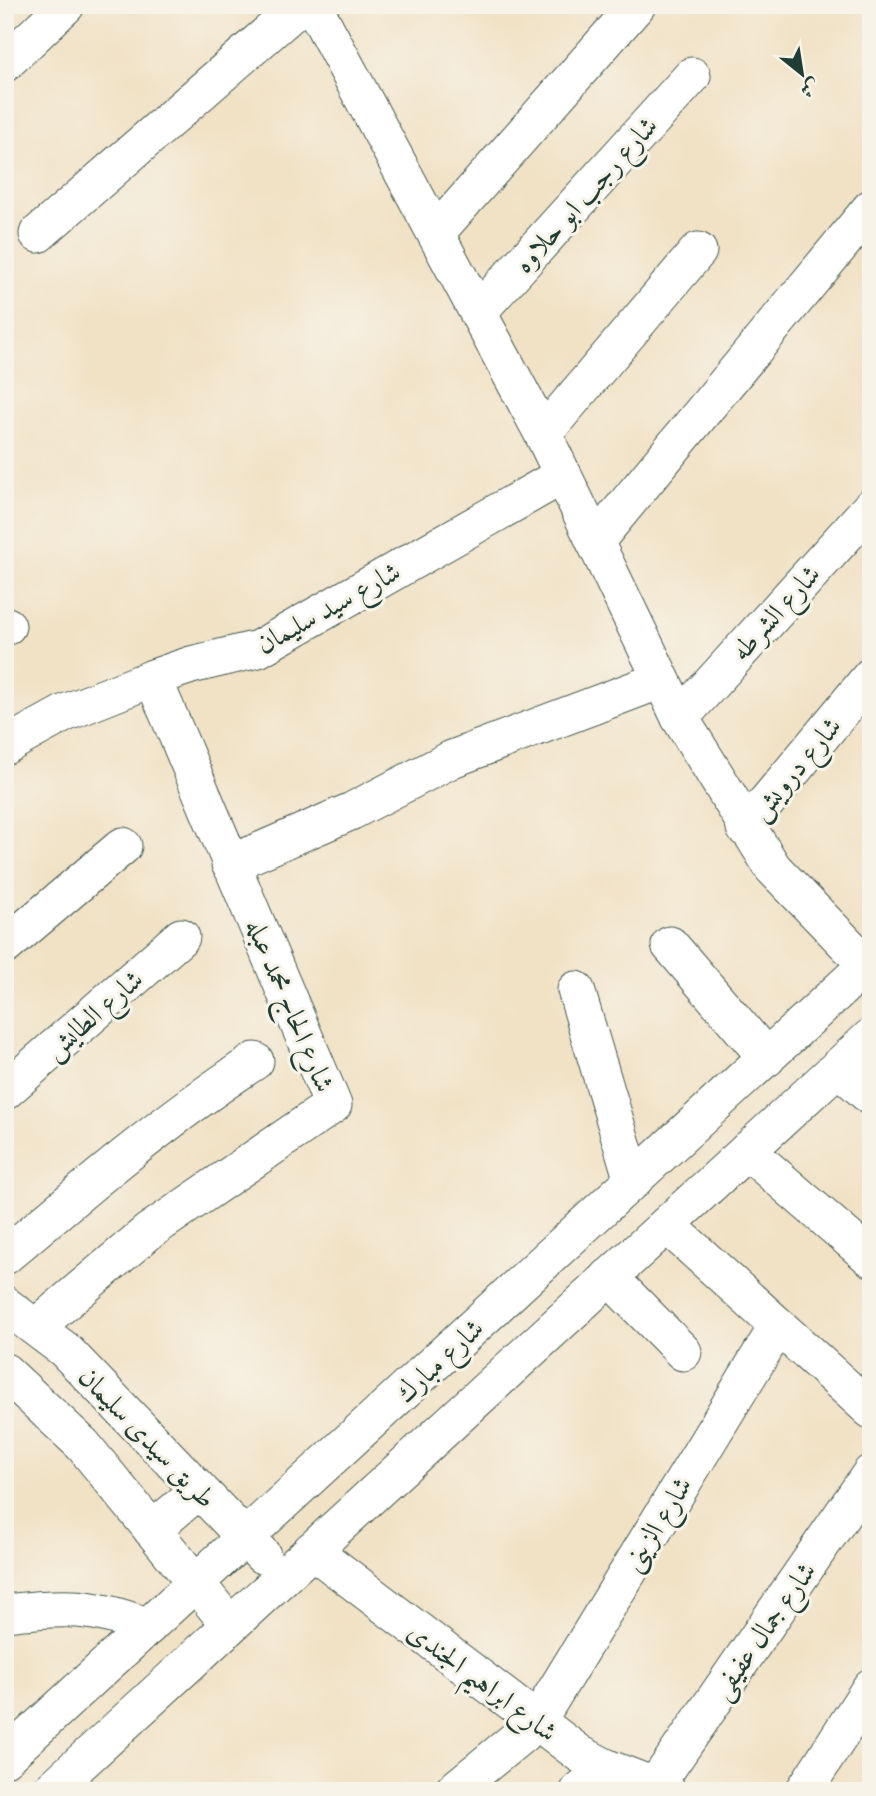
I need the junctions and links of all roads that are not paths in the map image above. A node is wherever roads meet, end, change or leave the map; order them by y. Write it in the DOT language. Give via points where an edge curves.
graph roads {
  1 [pos="66,5"];
  2 [pos="301,5"];
  3 [pos="313,5"];
  4 [pos="637,5"];
  5 [pos="5,63"];
  6 [pos="692,76"];
  7 [pos="871,208"];
  8 [pos="436,233"];
  9 [pos="38,234"];
  10 [pos="698,251"];
  11 [pos="479,311"];
  12 [pos="543,435"];
  13 [pos="563,475"];
  14 [pos="871,507"];
  15 [pos="595,542"];
  16 [pos="871,677"];
  17 [pos="153,678"];
  18 [pos="661,680"];
  19 [pos="680,718"];
  20 [pos="5,746"];
  21 [pos="745,828"];
  22 [pos="123,846"];
  23 [pos="230,864"];
  24 [pos="181,937"];
  25 [pos="670,945"];
  26 [pos="5,946"];
  27 [pos="869,963"];
  28 [pos="576,990"];
  29 [pos="871,1037"];
  30 [pos="767,1058"];
  31 [pos="255,1061"];
  32 [pos="838,1067"];
  33 [pos="5,1091"];
  34 [pos="871,1097"];
  35 [pos="747,1151"];
  36 [pos="633,1181"];
  37 [pos="667,1225"];
  38 [pos="5,1256"];
  39 [pos="871,1258"];
  40 [pos="609,1277"];
  41 [pos="5,1305"];
  42 [pos="778,1326"];
  43 [pos="36,1327"];
  44 [pos="683,1352"];
  45 [pos="5,1372"];
  46 [pos="871,1410"];
  47 [pos="871,1473"];
  48 [pos="199,1490"];
  49 [pos="152,1530"];
  50 [pos="245,1538"];
  51 [pos="312,1550"];
  52 [pos="284,1576"];
  53 [pos="196,1583"];
  54 [pos="5,1613"];
  55 [pos="230,1625"];
  56 [pos="148,1627"];
  57 [pos="871,1687"];
  58 [pos="536,1723"];
  59 [pos="5,1758"];
  60 [pos="607,1768"];
  61 [pos="661,1788"];
  62 [pos="50,1791"];
  63 [pos="453,1791"];
  64 [pos="579,1791"];
  65 [pos="804,1791"];
  1 -- 5 [label="street"];
  2 -- 9 [label="street"];
  3 -- 8 [label="street"];
  4 -- 8 [label="street"];
  6 -- 11 [label="street, شارع رجب ابو حلاوه"];
  7 -- 15 [label="street"];
  8 -- 11 [label="street"];
  10 -- 12 [label="street"];
  11 -- 12 [label="street"];
  12 -- 13 [label="street"];
  13 -- 15 [label="street"];
  13 -- 17 [label="street, شارع سيد سليمان" via="258,649"];
  14 -- 19 [label="street, شارع الشرطه"];
  15 -- 18 [label="street"];
  16 -- 21 [label="street, شارع درويش"];
  17 -- 20 [label="street, شارع سيد سليمان" via="65,713"];
  17 -- 23 [label="street, شارع الحاج محمد عبله"];
  18 -- 19 [label="street"];
  18 -- 23 [label="street" via="452,759 352,811"];
  19 -- 21 [label="street"];
  21 -- 27 [label="street" via="773,868"];
  22 -- 26 [label="street"];
  23 -- 43 [label="street, شارع الحاج محمد عبله" via="333,1105 148,1232"];
  24 -- 33 [label="street, شارع الطايش"];
  25 -- 30 [label="street"];
  27 -- 30 [label="street, شارع مبارك"];
  28 -- 36 [label="street"];
  29 -- 32 [label="street, شارع مبارك"];
  30 -- 36 [label="street, شارع مبارك"];
  31 -- 38 [label="street" via="117,1161"];
  32 -- 34 [label="street"];
  32 -- 35 [label="street, شارع مبارك"];
  35 -- 37 [label="street, شارع مبارك"];
  35 -- 39 [label="street"];
  36 -- 50 [label="street, شارع مبارك"];
  37 -- 40 [label="street, شارع مبارك"];
  37 -- 42 [label="street"];
  40 -- 44 [label="street"];
  40 -- 51 [label="street, شارع مبارك"];
  41 -- 43 [label="street, طريق سيدى سليمان"];
  42 -- 46 [label="street"];
  42 -- 58 [label="street, شارع الزينى"];
  43 -- 48 [label="street, طريق سيدى سليمان" via="65,1350"];
  45 -- 49 [label="street, طريق سيدى سليمان" via="83,1445"];
  47 -- 61 [label="street, شارع جمال عفيفى"];
  48 -- 49 [label="street"];
  48 -- 50 [label="street, طريق سيدى سليمان"];
  49 -- 53 [label="street, طريق سيدى سليمان"];
  50 -- 52 [label="street, طريق سيدى سليمان"];
  50 -- 53 [label="street, شارع مبارك"];
  51 -- 52 [label="street, شارع مبارك"];
  51 -- 58 [label="street, شارع ابراهيم الجندى"];
  52 -- 55 [label="street, شارع مبارك"];
  53 -- 55 [label="street, طريق سيدى سليمان"];
  53 -- 56 [label="street, شارع مبارك"];
  54 -- 56 [label="street" via="57,1608 108,1611"];
  55 -- 62 [label="street, شارع مبارك"];
  56 -- 59 [label="street, شارع مبارك"];
  57 -- 65 [label="street"];
  58 -- 60 [label="street, شارع ابراهيم الجندى"];
  58 -- 63 [label="street, شارع الزينى"];
  60 -- 61 [label="street, شارع ابراهيم الجندى"];
  60 -- 64 [label="street"];
}
